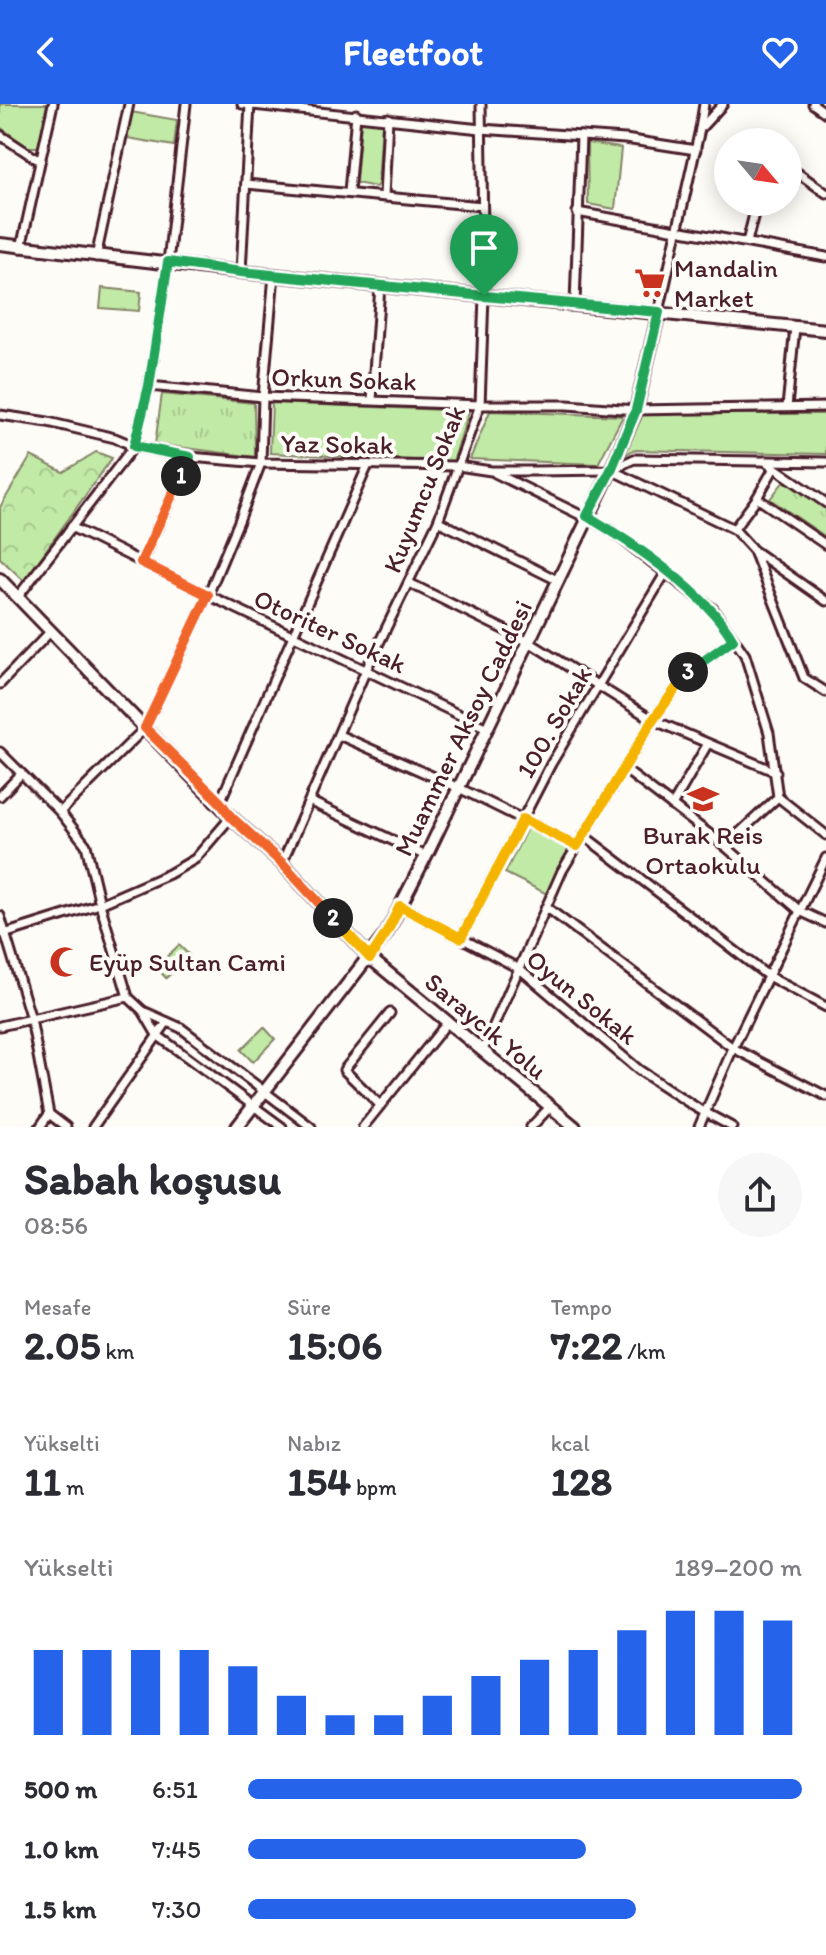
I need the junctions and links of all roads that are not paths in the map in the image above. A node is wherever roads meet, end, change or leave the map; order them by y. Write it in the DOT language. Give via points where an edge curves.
graph roads {
  1 [pos="53,104"];
  2 [pos="129,104"];
  3 [pos="186,104"];
  4 [pos="247,104"];
  5 [pos="481,104"];
  6 [pos="704,104"];
  7 [pos="723,104"];
  8 [pos="813,104"];
  9 [pos="826,113"];
  10 [pos="356,114"];
  11 [pos="388,118"];
  12 [pos="481,129"];
  13 [pos="700,129"];
  14 [pos="0,135"];
  15 [pos="581,136"];
  16 [pos="696,150"];
  17 [pos="40,161"];
  18 [pos="802,176"];
  19 [pos="246,184"];
  20 [pos="349,192"];
  21 [pos="826,193"];
  22 [pos="384,196"];
  23 [pos="482,206"];
  24 [pos="577,212"];
  25 [pos="754,216"];
  26 [pos="677,230"];
  27 [pos="747,242"];
  28 [pos="0,244"];
  29 [pos="21,248"];
  30 [pos="96,257"];
  31 [pos="826,257"];
  32 [pos="168,262"];
  33 [pos="241,272"];
  34 [pos="274,275"];
  35 [pos="380,286"];
  36 [pos="484,296"];
  37 [pos="575,304"];
  38 [pos="659,312"];
  39 [pos="795,327"];
  40 [pos="826,330"];
  41 [pos="149,386"];
  42 [pos="263,397"];
  43 [pos="372,400"];
  44 [pos="480,405"];
  45 [pos="787,407"];
  46 [pos="826,407"];
  47 [pos="636,410"];
  48 [pos="0,415"];
  49 [pos="134,446"];
  50 [pos="190,457"];
  51 [pos="764,460"];
  52 [pos="826,462"];
  53 [pos="261,463"];
  54 [pos="368,465"];
  55 [pos="458,466"];
  56 [pos="774,468"];
  57 [pos="611,470"];
  58 [pos="491,471"];
  59 [pos="757,498"];
  60 [pos="826,503"];
  61 [pos="587,516"];
  62 [pos="438,521"];
  63 [pos="71,527"];
  64 [pos="734,529"];
  65 [pos="826,545"];
  66 [pos="754,551"];
  67 [pos="141,562"];
  68 [pos="666,572"];
  69 [pos="0,579"];
  70 [pos="559,581"];
  71 [pos="409,583"];
  72 [pos="208,595"];
  73 [pos="17,598"];
  74 [pos="826,601"];
  75 [pos="51,631"];
  76 [pos="292,635"];
  77 [pos="733,640"];
  78 [pos="529,642"];
  79 [pos="366,670"];
  80 [pos="0,684"];
  81 [pos="598,684"];
  82 [pos="826,692"];
  83 [pos="653,720"];
  84 [pos="145,728"];
  85 [pos="487,728"];
  86 [pos="339,735"];
  87 [pos="707,745"];
  88 [pos="0,752"];
  89 [pos="624,769"];
  90 [pos="776,772"];
  91 [pos="21,774"];
  92 [pos="459,788"];
  93 [pos="0,796"];
  94 [pos="778,797"];
  95 [pos="309,801"];
  96 [pos="220,802"];
  97 [pos="672,806"];
  98 [pos="60,812"];
  99 [pos="231,817"];
  100 [pos="523,819"];
  101 [pos="583,835"];
  102 [pos="826,835"];
  103 [pos="577,846"];
  104 [pos="725,846"];
  105 [pos="426,856"];
  106 [pos="826,858"];
  107 [pos="282,863"];
  108 [pos="100,904"];
  109 [pos="400,906"];
  110 [pos="546,907"];
  111 [pos="800,911"];
  112 [pos="0,916"];
  113 [pos="826,923"];
  114 [pos="4,934"];
  115 [pos="461,938"];
  116 [pos="370,958"];
  117 [pos="520,969"];
  118 [pos="768,976"];
  119 [pos="128,997"];
  120 [pos="826,1007"];
  121 [pos="143,1011"];
  122 [pos="390,1013"];
  123 [pos="31,1019"];
  124 [pos="167,1022"];
  125 [pos="447,1023"];
  126 [pos="0,1026"];
  127 [pos="157,1035"];
  128 [pos="733,1048"];
  129 [pos="483,1050"];
  130 [pos="264,1092"];
  131 [pos="826,1096"];
  132 [pos="379,1104"];
  133 [pos="253,1106"];
  134 [pos="549,1108"];
  135 [pos="707,1113"];
  136 [pos="49,1114"];
  137 [pos="40,1127"];
  138 [pos="66,1127"];
  139 [pos="93,1127"];
  140 [pos="237,1127"];
  141 [pos="282,1127"];
  142 [pos="311,1127"];
  143 [pos="363,1127"];
  144 [pos="531,1127"];
  145 [pos="575,1127"];
  146 [pos="699,1127"];
  147 [pos="732,1127"];
  1 -- 17 [label="street"];
  2 -- 30 [label="street"];
  3 -- 32 [label="street"];
  4 -- 10 [label="street"];
  4 -- 19 [label="street"];
  5 -- 12 [label="street, Kuyumcu Sokak"];
  6 -- 13 [label="street"];
  7 -- 13 [label="street"];
  8 -- 9 [label="street"];
  10 -- 11 [label="street"];
  10 -- 20 [label="street"];
  11 -- 12 [label="street"];
  11 -- 22 [label="street"];
  12 -- 15 [label="street"];
  12 -- 23 [label="street, Kuyumcu Sokak"];
  13 -- 16 [label="street"];
  14 -- 17 [label="street"];
  15 -- 16 [label="street"];
  15 -- 24 [label="street"];
  16 -- 26 [label="street"];
  17 -- 29 [label="street"];
  18 -- 21 [label="street"];
  19 -- 20 [label="street"];
  19 -- 33 [label="street"];
  20 -- 22 [label="street"];
  22 -- 23 [label="street"];
  23 -- 36 [label="street, Kuyumcu Sokak"];
  24 -- 26 [label="street"];
  24 -- 37 [label="street"];
  25 -- 27 [label="street"];
  26 -- 27 [label="street"];
  26 -- 38 [label="street"];
  27 -- 31 [label="street"];
  28 -- 29 [label="main road"];
  29 -- 30 [label="main road"];
  30 -- 32 [label="main road"];
  32 -- 33 [label="main road"];
  32 -- 41 [label="street"];
  33 -- 34 [label="main road"];
  34 -- 35 [label="main road"];
  34 -- 42 [label="street"];
  35 -- 36 [label="main road"];
  35 -- 43 [label="street"];
  36 -- 37 [label="main road"];
  36 -- 44 [label="street, Kuyumcu Sokak"];
  37 -- 38 [label="main road"];
  38 -- 39 [label="main road"];
  38 -- 47 [label="main road, Muammer Aksoy Caddesi"];
  39 -- 40 [label="main road"];
  39 -- 45 [label="street"];
  41 -- 42 [label="street, Orkun Sokak"];
  41 -- 49 [label="street"];
  42 -- 43 [label="street, Orkun Sokak"];
  42 -- 53 [label="street"];
  43 -- 44 [label="street, Orkun Sokak"];
  44 -- 47 [label="street, Orkun Sokak"];
  44 -- 55 [label="street, Kuyumcu Sokak"];
  45 -- 46 [label="street, Orkun Sokak"];
  45 -- 47 [label="street, Orkun Sokak"];
  47 -- 57 [label="main road, Muammer Aksoy Caddesi"];
  48 -- 49 [label="street, Yaz Sokak"];
  49 -- 50 [label="street, Yaz Sokak"];
  49 -- 63 [label="street"];
  50 -- 53 [label="street, Yaz Sokak"];
  50 -- 67 [label="street"];
  51 -- 52 [label="street, Yaz Sokak"];
  51 -- 56 [label="street"];
  51 -- 57 [label="street, Yaz Sokak" via="634,459"];
  53 -- 54 [label="street, Yaz Sokak"];
  53 -- 72 [label="street"];
  54 -- 55 [label="street, Yaz Sokak"];
  54 -- 76 [label="street"];
  55 -- 58 [label="street, Yaz Sokak"];
  55 -- 62 [label="street, Kuyumcu Sokak"];
  56 -- 59 [label="street"];
  56 -- 60 [label="street"];
  57 -- 58 [label="street, Yaz Sokak"];
  57 -- 61 [label="main road, Muammer Aksoy Caddesi"];
  57 -- 64 [label="street"];
  58 -- 61 [label="street"];
  59 -- 64 [label="street"];
  59 -- 65 [label="street"];
  61 -- 68 [label="street"];
  61 -- 70 [label="main road, Muammer Aksoy Caddesi"];
  62 -- 70 [label="street"];
  62 -- 71 [label="street, Kuyumcu Sokak"];
  63 -- 67 [label="street, Otoriter Sokak"];
  63 -- 73 [label="street"];
  64 -- 66 [label="street"];
  66 -- 74 [label="street"];
  66 -- 82 [label="street" via="804,678"];
  67 -- 72 [label="street, Otoriter Sokak"];
  68 -- 77 [label="street" via="713,609"];
  68 -- 81 [label="street, 100. Sokak"];
  69 -- 73 [label="main road, Saraycık Yolu"];
  70 -- 78 [label="main road, Muammer Aksoy Caddesi"];
  71 -- 78 [label="street"];
  71 -- 79 [label="street, Kuyumcu Sokak"];
  72 -- 76 [label="street, Otoriter Sokak"];
  72 -- 84 [label="street"];
  73 -- 75 [label="main road, Saraycık Yolu"];
  75 -- 80 [label="street"];
  75 -- 84 [label="main road, Saraycık Yolu"];
  76 -- 79 [label="street, Otoriter Sokak"];
  76 -- 96 [label="street"];
  77 -- 83 [label="street" via="689,671"];
  77 -- 90 [label="street" via="745,655"];
  78 -- 81 [label="street"];
  78 -- 85 [label="main road, Muammer Aksoy Caddesi"];
  79 -- 85 [label="street, Otoriter Sokak"];
  79 -- 86 [label="street, Kuyumcu Sokak"];
  81 -- 83 [label="street"];
  81 -- 100 [label="street, 100. Sokak"];
  83 -- 87 [label="street"];
  83 -- 89 [label="street"];
  84 -- 96 [label="main road, Saraycık Yolu"];
  84 -- 98 [label="street"];
  85 -- 92 [label="main road, Muammer Aksoy Caddesi"];
  86 -- 92 [label="street"];
  86 -- 95 [label="street, Kuyumcu Sokak"];
  87 -- 90 [label="street"];
  87 -- 97 [label="street"];
  88 -- 91 [label="street"];
  89 -- 97 [label="street"];
  89 -- 101 [label="street"];
  90 -- 94 [label="street"];
  91 -- 93 [label="street"];
  91 -- 98 [label="street"];
  92 -- 100 [label="street"];
  92 -- 105 [label="main road, Muammer Aksoy Caddesi"];
  94 -- 102 [label="street"];
  94 -- 104 [label="street"];
  95 -- 105 [label="street"];
  95 -- 107 [label="street, Kuyumcu Sokak"];
  96 -- 99 [label="main road, Saraycık Yolu"];
  97 -- 104 [label="street"];
  98 -- 108 [label="street" via="86,845"];
  99 -- 107 [label="main road, Saraycık Yolu"];
  99 -- 108 [label="street" via="195,859"];
  100 -- 103 [label="street"];
  100 -- 115 [label="street, 100. Sokak"];
  101 -- 103 [label="street"];
  101 -- 118 [label="street"];
  103 -- 110 [label="street"];
  104 -- 111 [label="street"];
  105 -- 109 [label="main road, Muammer Aksoy Caddesi"];
  106 -- 111 [label="street"];
  107 -- 116 [label="main road, Saraycık Yolu"];
  108 -- 114 [label="street"];
  108 -- 119 [label="street"];
  109 -- 115 [label="street, Oyun Sokak"];
  109 -- 116 [label="main road, Muammer Aksoy Caddesi"];
  110 -- 117 [label="street"];
  110 -- 128 [label="street"];
  111 -- 113 [label="street"];
  111 -- 118 [label="street"];
  112 -- 114 [label="street"];
  114 -- 123 [label="street"];
  115 -- 117 [label="street, Oyun Sokak"];
  116 -- 125 [label="main road, Saraycık Yolu"];
  116 -- 130 [label="main road, Muammer Aksoy Caddesi"];
  117 -- 129 [label="street"];
  117 -- 135 [label="street, Oyun Sokak" via="639,1070"];
  118 -- 120 [label="street"];
  118 -- 128 [label="street"];
  119 -- 121 [label="street"];
  119 -- 123 [label="street"];
  121 -- 124 [label="street"];
  121 -- 127 [label="street"];
  122 -- 132 [label="street" via="344,1070"];
  123 -- 126 [label="street"];
  123 -- 136 [label="street"];
  124 -- 127 [label="street"];
  124 -- 130 [label="street"];
  125 -- 129 [label="main road, Saraycık Yolu"];
  125 -- 132 [label="street"];
  127 -- 133 [label="street"];
  127 -- 139 [label="street"];
  128 -- 131 [label="street"];
  128 -- 135 [label="street"];
  129 -- 134 [label="main road, Saraycık Yolu"];
  130 -- 133 [label="main road, Muammer Aksoy Caddesi"];
  130 -- 142 [label="street"];
  132 -- 143 [label="street"];
  133 -- 140 [label="main road, Muammer Aksoy Caddesi"];
  133 -- 141 [label="street"];
  134 -- 144 [label="street"];
  134 -- 145 [label="main road, Saraycık Yolu"];
  135 -- 146 [label="street"];
  135 -- 147 [label="street, Oyun Sokak"];
  136 -- 137 [label="street"];
  136 -- 138 [label="street"];
}
